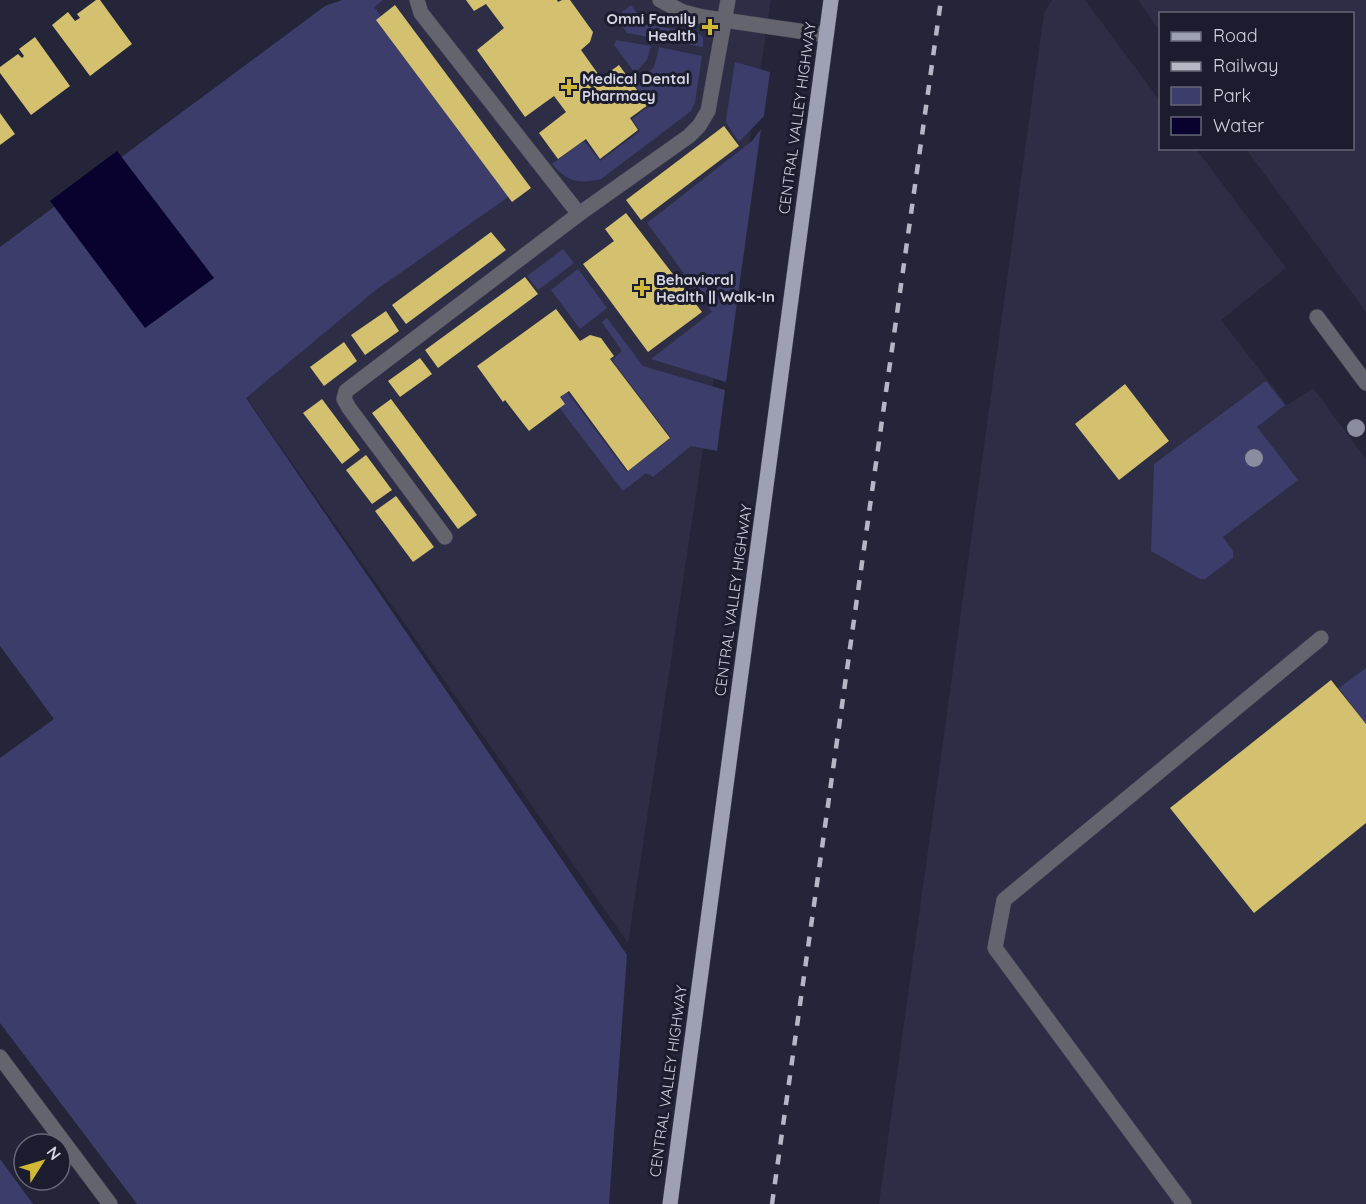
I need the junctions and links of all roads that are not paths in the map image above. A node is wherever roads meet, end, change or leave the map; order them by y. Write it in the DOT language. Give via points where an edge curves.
graph roads {
  1 [pos="417,0"];
  2 [pos="660,0"];
  3 [pos="728,0"];
  4 [pos="831,0"];
  5 [pos="725,21"];
  6 [pos="826,35"];
  7 [pos="579,214"];
  8 [pos="1317,317"];
  9 [pos="1366,383"];
  10 [pos="445,537"];
  11 [pos="1321,638"];
  12 [pos="0,1057"];
  13 [pos="110,1204"];
  14 [pos="670,1204"];
  15 [pos="1184,1204"];
  1 -- 7 [label="street" via="421,13"];
  2 -- 5 [label="street" via="683,12"];
  3 -- 5 [label="street"];
  4 -- 6 [label="main road, CENTRAL VALLEY HIGHWAY"];
  5 -- 6 [label="street"];
  5 -- 7 [label="street" via="708,111 699,126"];
  6 -- 14 [label="main road, CENTRAL VALLEY HIGHWAY"];
  7 -- 10 [label="street" via="346,391 344,399 349,408"];
  8 -- 9 [label="street"];
  11 -- 15 [label="street" via="1004,900 995,948"];
  12 -- 13 [label="street"];
}
